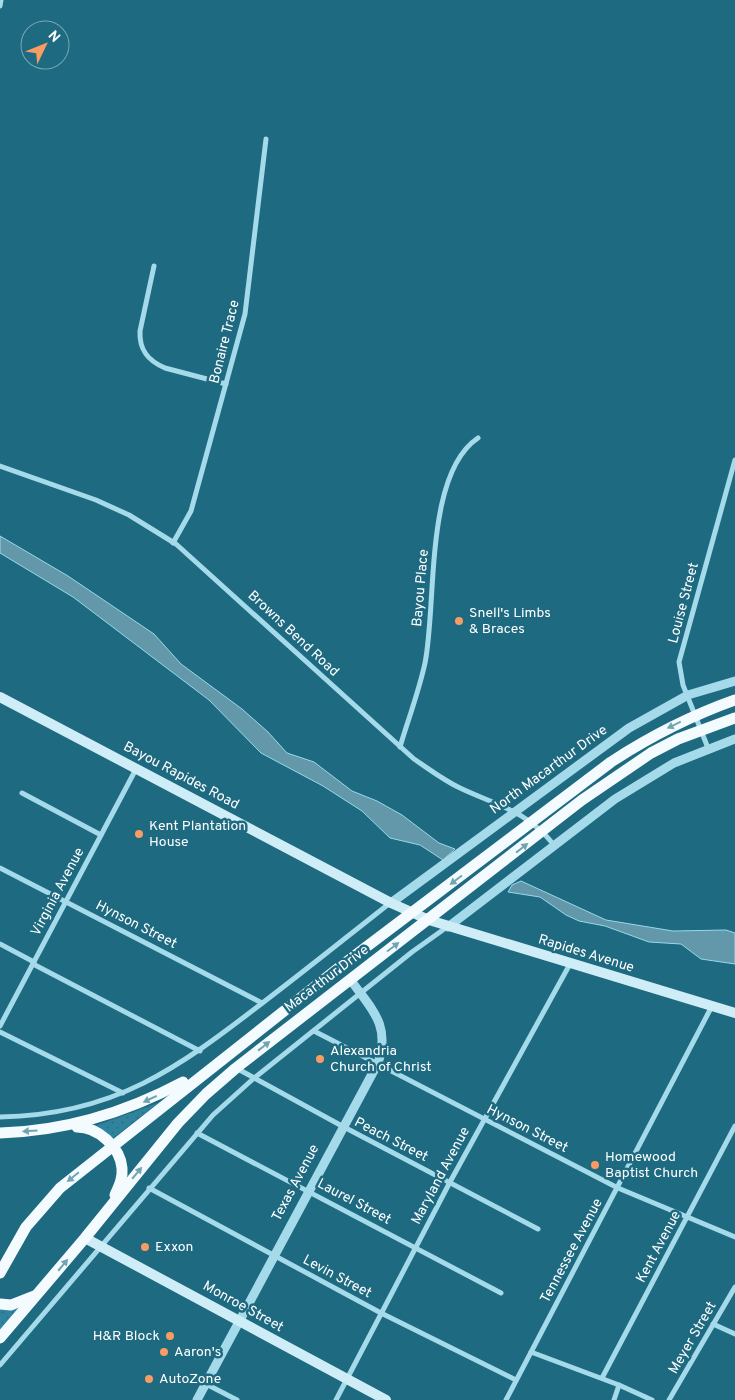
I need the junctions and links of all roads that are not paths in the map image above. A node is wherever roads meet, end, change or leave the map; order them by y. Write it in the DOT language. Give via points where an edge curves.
graph roads {
  1 [pos="1,0"];
  2 [pos="0,6"];
  3 [pos="266,139"];
  4 [pos="154,266"];
  5 [pos="226,384"];
  6 [pos="478,438"];
  7 [pos="735,460"];
  8 [pos="0,466"];
  9 [pos="173,543"];
  10 [pos="735,681"];
  11 [pos="688,696"];
  12 [pos="0,697"];
  13 [pos="735,700"];
  14 [pos="695,714"];
  15 [pos="735,718"];
  16 [pos="701,730"];
  17 [pos="735,739"];
  18 [pos="400,747"];
  19 [pos="708,748"];
  20 [pos="137,768"];
  21 [pos="22,793"];
  22 [pos="516,811"];
  23 [pos="532,822"];
  24 [pos="543,831"];
  25 [pos="101,834"];
  26 [pos="554,845"];
  27 [pos="0,868"];
  28 [pos="66,902"];
  29 [pos="391,903"];
  30 [pos="412,913"];
  31 [pos="429,920"];
  32 [pos="448,927"];
  33 [pos="0,944"];
  34 [pos="33,963"];
  35 [pos="570,964"];
  36 [pos="341,966"];
  37 [pos="350,979"];
  38 [pos="361,994"];
  39 [pos="262,1003"];
  40 [pos="712,1006"];
  41 [pos="735,1013"];
  42 [pos="0,1026"];
  43 [pos="314,1031"];
  44 [pos="0,1032"];
  45 [pos="237,1048"];
  46 [pos="200,1051"];
  47 [pos="378,1063"];
  48 [pos="236,1068"];
  49 [pos="253,1079"];
  50 [pos="123,1093"];
  51 [pos="0,1117"];
  52 [pos="484,1119"];
  53 [pos="342,1126"];
  54 [pos="735,1126"];
  55 [pos="59,1127"];
  56 [pos="0,1133"];
  57 [pos="197,1133"];
  58 [pos="729,1137"];
  59 [pos="735,1140"];
  60 [pos="111,1146"];
  61 [pos="450,1182"];
  62 [pos="149,1188"];
  63 [pos="618,1188"];
  64 [pos="308,1190"];
  65 [pos="110,1205"];
  66 [pos="688,1217"];
  67 [pos="538,1229"];
  68 [pos="735,1237"];
  69 [pos="86,1238"];
  70 [pos="102,1246"];
  71 [pos="416,1248"];
  72 [pos="273,1255"];
  73 [pos="0,1273"];
  74 [pos="735,1287"];
  75 [pos="41,1292"];
  76 [pos="501,1293"];
  77 [pos="0,1304"];
  78 [pos="381,1313"];
  79 [pos="239,1320"];
  80 [pos="714,1324"];
  81 [pos="735,1334"];
  82 [pos="0,1338"];
  83 [pos="531,1352"];
  84 [pos="0,1365"];
  85 [pos="602,1378"];
  86 [pos="346,1379"];
  87 [pos="516,1380"];
  88 [pos="206,1384"];
  89 [pos="620,1385"];
  90 [pos="197,1400"];
  91 [pos="237,1400"];
  92 [pos="336,1400"];
  93 [pos="386,1400"];
  94 [pos="506,1400"];
  95 [pos="614,1400"];
  96 [pos="652,1400"];
  97 [pos="669,1400"];
  1 -- 2 [label="street"];
  3 -- 5 [label="street, Bonaire Trace" via="245,314"];
  4 -- 5 [label="street" via="140,340 147,356 165,368"];
  5 -- 9 [label="street, Bonaire Trace" via="192,511"];
  6 -- 18 [label="street, Bayou Place" via="457,460 437,527 425,663"];
  7 -- 11 [label="street, Louise Street" via="679,662"];
  8 -- 9 [label="street, Browns Bend Road" via="96,500 129,515"];
  9 -- 18 [label="street, Browns Bend Road" via="188,553"];
  10 -- 11 [label="street, North Macarthur Drive"];
  11 -- 14 [label="street, Louise Street"];
  11 -- 22 [label="street, North Macarthur Drive" via="629,728"];
  12 -- 20 [label="main road, Bayou Rapides Road"];
  13 -- 14 [label="highway, Macarthur Drive"];
  14 -- 16 [label="street, Louise Street"];
  14 -- 23 [label="highway, Macarthur Drive, one-way" via="611,762"];
  15 -- 16 [label="highway, Macarthur Drive"];
  16 -- 19 [label="street, Louise Street"];
  16 -- 24 [label="highway, Macarthur Drive" via="651,753"];
  17 -- 19 [label="street"];
  18 -- 22 [label="street, Browns Bend Road" via="458,787"];
  19 -- 26 [label="street" via="674,763 614,799"];
  20 -- 25 [label="street, Virginia Avenue"];
  20 -- 29 [label="main road, Bayou Rapides Road"];
  21 -- 25 [label="street"];
  22 -- 23 [label="street, Browns Bend Road"];
  22 -- 29 [label="street, North Macarthur Drive"];
  23 -- 24 [label="street, Browns Bend Road"];
  23 -- 30 [label="highway, Macarthur Drive, one-way"];
  24 -- 26 [label="street, Browns Bend Road"];
  31 -- 24 [label="highway, Macarthur Drive, one-way"];
  25 -- 28 [label="street, Virginia Avenue"];
  26 -- 32 [label="street"];
  27 -- 28 [label="street, Hynson Street"];
  28 -- 34 [label="street, Virginia Avenue"];
  28 -- 39 [label="street, Hynson Street"];
  29 -- 30 [label="main road, Bayou Rapides Road"];
  29 -- 39 [label="street, Macarthur Drive"];
  30 -- 31 [label="main road, Bayou Rapides Road"];
  30 -- 36 [label="highway, Macarthur Drive"];
  31 -- 32 [label="main road, Rapides Avenue"];
  37 -- 31 [label="highway, Macarthur Drive, one-way"];
  32 -- 35 [label="main road, Rapides Avenue"];
  32 -- 38 [label="street"];
  33 -- 34 [label="street"];
  34 -- 42 [label="street, Virginia Avenue"];
  34 -- 46 [label="street"];
  35 -- 40 [label="main road, Rapides Avenue"];
  35 -- 52 [label="street, Maryland Avenue"];
  36 -- 37 [label="highway"];
  36 -- 45 [label="highway, Macarthur Drive"];
  37 -- 38 [label="street, Texas Avenue"];
  48 -- 37 [label="highway, Macarthur Drive, one-way"];
  38 -- 43 [label="street"];
  38 -- 47 [label="street, Texas Avenue" via="381,1026 383,1041"];
  39 -- 46 [label="street, Macarthur Drive"];
  40 -- 41 [label="main road, Rapides Avenue"];
  40 -- 63 [label="street, Tennessee Avenue"];
  43 -- 47 [label="street, Hynson Street"];
  43 -- 49 [label="street"];
  44 -- 50 [label="street"];
  45 -- 55 [label="highway, one-way" via="154,1097 96,1120"];
  45 -- 60 [label="highway, Macarthur Drive"];
  46 -- 50 [label="street, Macarthur Drive" via="154,1079"];
  47 -- 52 [label="street, Hynson Street"];
  47 -- 53 [label="street, Texas Avenue"];
  48 -- 49 [label="street, Peach Street"];
  65 -- 48 [label="highway, Macarthur Drive, one-way" via="178,1124"];
  49 -- 53 [label="street, Peach Street"];
  49 -- 57 [label="street"];
  50 -- 51 [label="street, Macarthur Drive" via="67,1109"];
  52 -- 61 [label="street, Maryland Avenue"];
  52 -- 63 [label="street, Hynson Street"];
  53 -- 61 [label="street, Peach Street"];
  53 -- 64 [label="street, Texas Avenue"];
  54 -- 58 [label="street, Kent Avenue"];
  55 -- 56 [label="highway, one-way"];
  55 -- 60 [label="highway" via="94,1130"];
  57 -- 62 [label="street"];
  57 -- 64 [label="street, Laurel Street"];
  58 -- 59 [label="street"];
  58 -- 66 [label="street, Kent Avenue"];
  60 -- 65 [label="highway" via="120,1161 122,1175"];
  60 -- 73 [label="highway, Macarthur Drive, one-way" via="60,1188 26,1227"];
  61 -- 67 [label="street, Peach Street"];
  61 -- 71 [label="street, Maryland Avenue"];
  62 -- 70 [label="street"];
  62 -- 72 [label="street, Levin Street"];
  63 -- 66 [label="street, Hynson Street"];
  63 -- 83 [label="street, Tennessee Avenue"];
  64 -- 71 [label="street, Laurel Street"];
  64 -- 72 [label="street, Texas Avenue"];
  65 -- 69 [label="highway, Macarthur Drive"];
  66 -- 68 [label="street, Hynson Street"];
  66 -- 85 [label="street, Kent Avenue"];
  69 -- 70 [label="main road, Monroe Street"];
  75 -- 69 [label="highway, Macarthur Drive, one-way"];
  70 -- 79 [label="main road, Monroe Street"];
  70 -- 84 [label="street"];
  71 -- 76 [label="street, Laurel Street"];
  71 -- 78 [label="street, Maryland Avenue"];
  72 -- 78 [label="street, Levin Street"];
  72 -- 79 [label="street, Texas Avenue"];
  74 -- 80 [label="street, Meyer Street"];
  75 -- 77 [label="highway" via="11,1305"];
  75 -- 82 [label="highway, Macarthur Drive"];
  78 -- 86 [label="street, Maryland Avenue"];
  78 -- 87 [label="street, Levin Street"];
  79 -- 86 [label="main road, Monroe Street"];
  79 -- 88 [label="street, Texas Avenue"];
  80 -- 81 [label="street"];
  80 -- 97 [label="street, Meyer Street"];
  83 -- 85 [label="street"];
  83 -- 87 [label="street, Tennessee Avenue"];
  85 -- 89 [label="street"];
  86 -- 92 [label="street, Maryland Avenue"];
  86 -- 93 [label="main road, Monroe Street"];
  87 -- 94 [label="street, Tennessee Avenue"];
  88 -- 90 [label="street, Texas Avenue"];
  88 -- 91 [label="street"];
  89 -- 95 [label="street"];
  89 -- 96 [label="street"];
}
